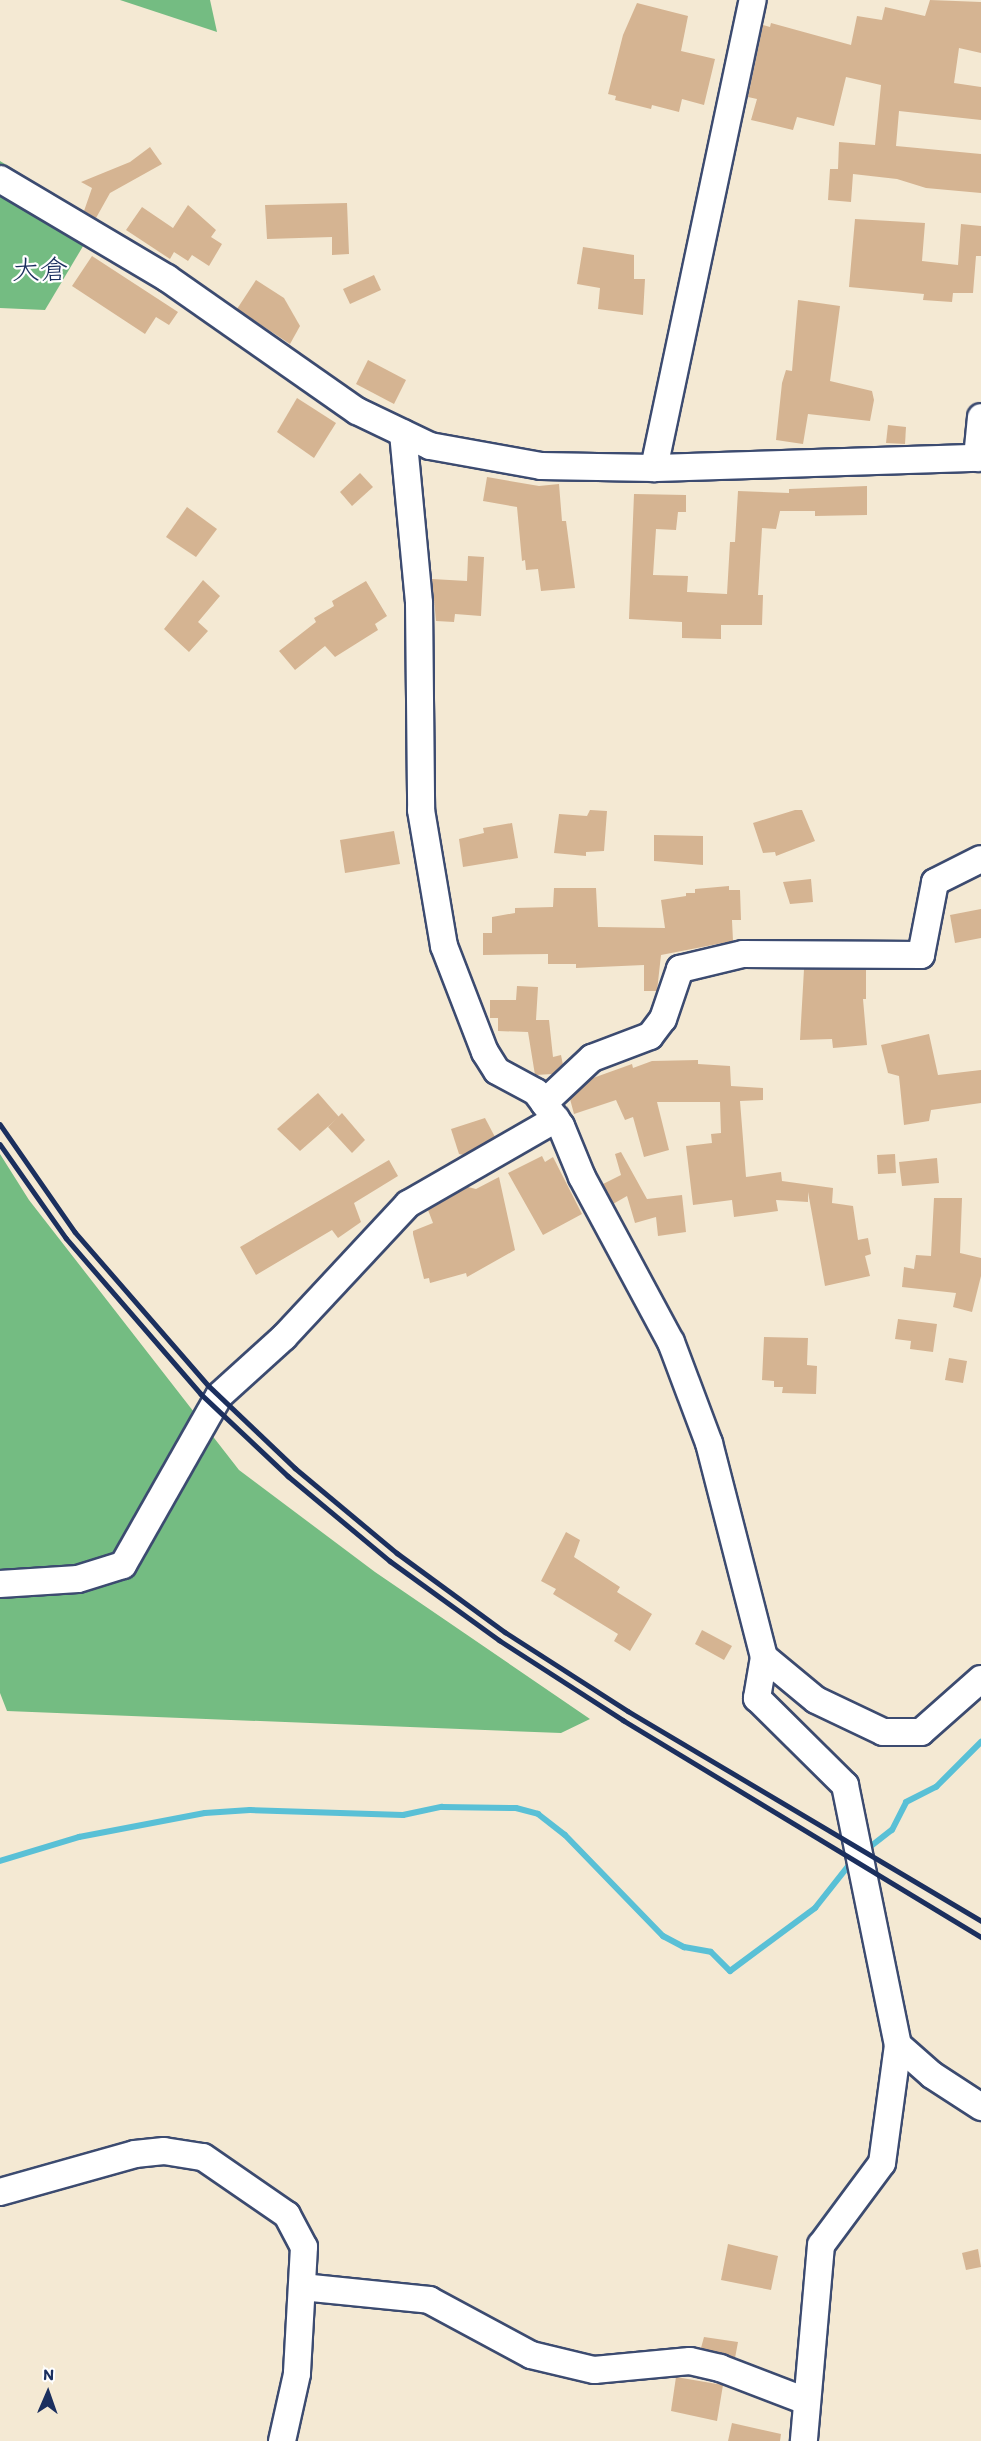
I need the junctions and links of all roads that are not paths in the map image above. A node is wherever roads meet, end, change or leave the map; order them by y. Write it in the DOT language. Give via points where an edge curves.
graph roads {
  1 [pos="753,0"];
  2 [pos="0,179"];
  3 [pos="981,417"];
  4 [pos="403,434"];
  5 [pos="979,458"];
  6 [pos="654,468"];
  7 [pos="981,859"];
  8 [pos="550,1111"];
  9 [pos="0,1584"];
  10 [pos="764,1657"];
  11 [pos="981,1679"];
  12 [pos="898,2045"];
  13 [pos="981,2107"];
  14 [pos="0,2192"];
  15 [pos="302,2287"];
  16 [pos="806,2401"];
  17 [pos="282,2441"];
  18 [pos="804,2441"];
  1 -- 6 [label="street"];
  2 -- 4 [label="street" via="167,278 357,411"];
  3 -- 5 [label="street"];
  4 -- 6 [label="street" via="430,446 541,466"];
  4 -- 8 [label="street" via="419,603 421,810 444,946 485,1052 497,1071 536,1092"];
  5 -- 6 [label="street"];
  7 -- 8 [label="street" via="934,882 921,955 743,954 680,969 663,1019 651,1036 592,1058"];
  8 -- 9 [label="street" via="408,1204 284,1337 219,1396 123,1565 78,1579"];
  8 -- 10 [label="street" via="672,1342 709,1443"];
  10 -- 11 [label="street" via="816,1700 883,1732 921,1732"];
  10 -- 12 [label="street" via="757,1698 845,1785"];
  12 -- 13 [label="street" via="932,2075"];
  12 -- 16 [label="street" via="882,2163 821,2245"];
  14 -- 15 [label="street" via="135,2154 164,2151 203,2157 287,2215 304,2247"];
  15 -- 16 [label="street" via="429,2300 531,2355 594,2370 690,2361 720,2368"];
  15 -- 17 [label="street" via="297,2374"];
  16 -- 18 [label="street"];
}
